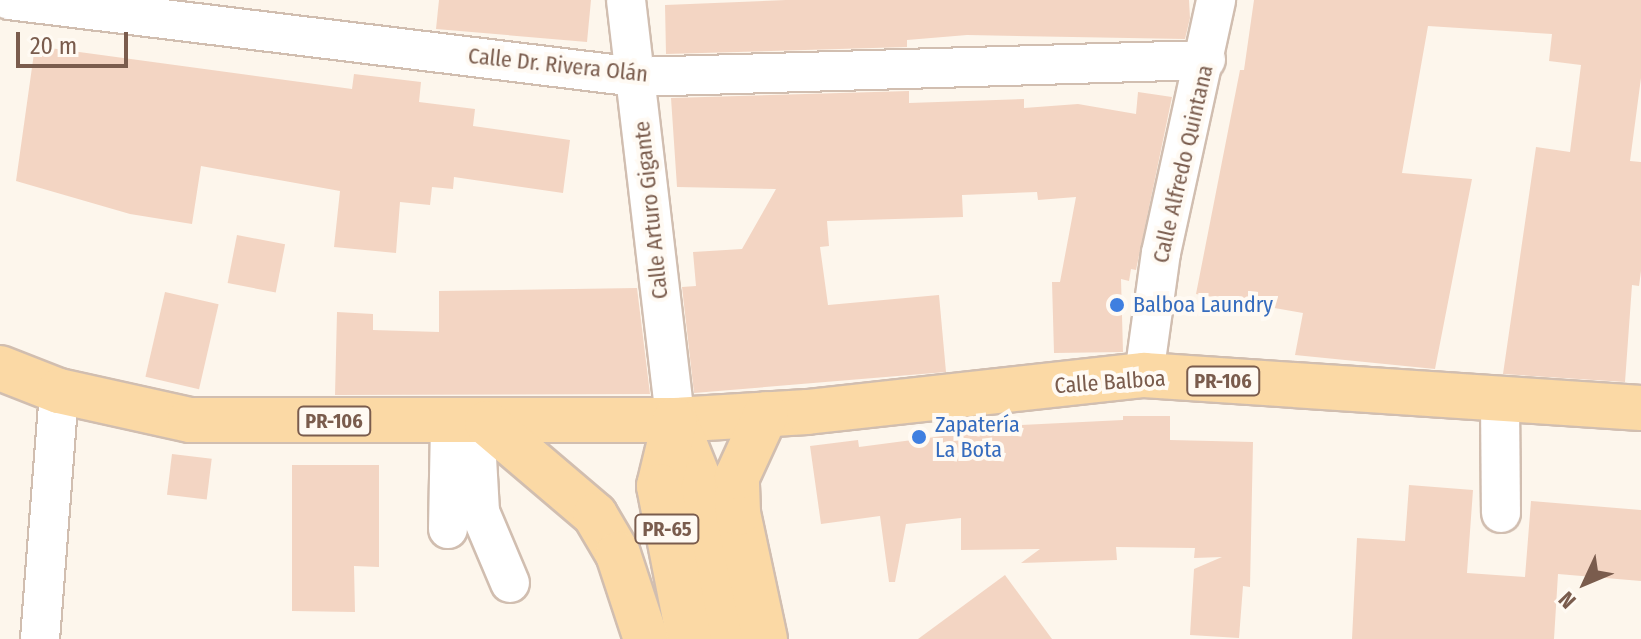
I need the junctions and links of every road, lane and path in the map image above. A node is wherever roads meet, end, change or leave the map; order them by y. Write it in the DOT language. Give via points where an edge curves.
graph roads {
  1 [pos="9,0"];
  2 [pos="626,0"];
  3 [pos="1216,0"];
  4 [pos="1206,60"];
  5 [pos="636,77"];
  6 [pos="0,368"];
  7 [pos="1144,375"];
  8 [pos="59,391"];
  9 [pos="1500,402"];
  10 [pos="1641,408"];
  11 [pos="766,414"];
  12 [pos="675,420"];
  13 [pos="470,422"];
  14 [pos="1501,513"];
  15 [pos="448,529"];
  16 [pos="510,583"];
  17 [pos="40,639"];
  18 [pos="646,639"];
  19 [pos="689,639"];
  20 [pos="732,639"];
  21 [pos="765,639"];
  1 -- 5 [label="street, Calle Dr. Rivera Olán"];
  2 -- 5 [label="street, Calle Arturo Gigante"];
  3 -- 4 [label="street, Calle Alfredo Quintana"];
  4 -- 5 [label="street, Calle Dr. Rivera Olán"];
  4 -- 7 [label="street, Calle Alfredo Quintana" via="1161,253"];
  5 -- 12 [label="street, Calle Arturo Gigante"];
  6 -- 8 [label="main road, PR-106"];
  7 -- 9 [label="main road, Calle Balboa / PR-106"];
  7 -- 11 [label="main road, Calle Balboa / PR-106"];
  8 -- 13 [label="main road, PR-106" via="190,420"];
  8 -- 17 [label="street"];
  9 -- 10 [label="main road, Calle Balboa / PR-106"];
  9 -- 14 [label="street"];
  11 -- 12 [label="main road, Calle Balboa / PR-106"];
  11 -- 21 [label="main road" via="737,477 738,513"];
  12 -- 13 [label="main road, PR-106"];
  12 -- 19 [label="main road, PR-65" via="659,486"];
  12 -- 20 [label="main road, PR-65" via="700,482"];
  13 -- 15 [label="street"];
  13 -- 16 [label="street" via="480,512"];
  13 -- 18 [label="main road" via="595,515 618,554"];
}
